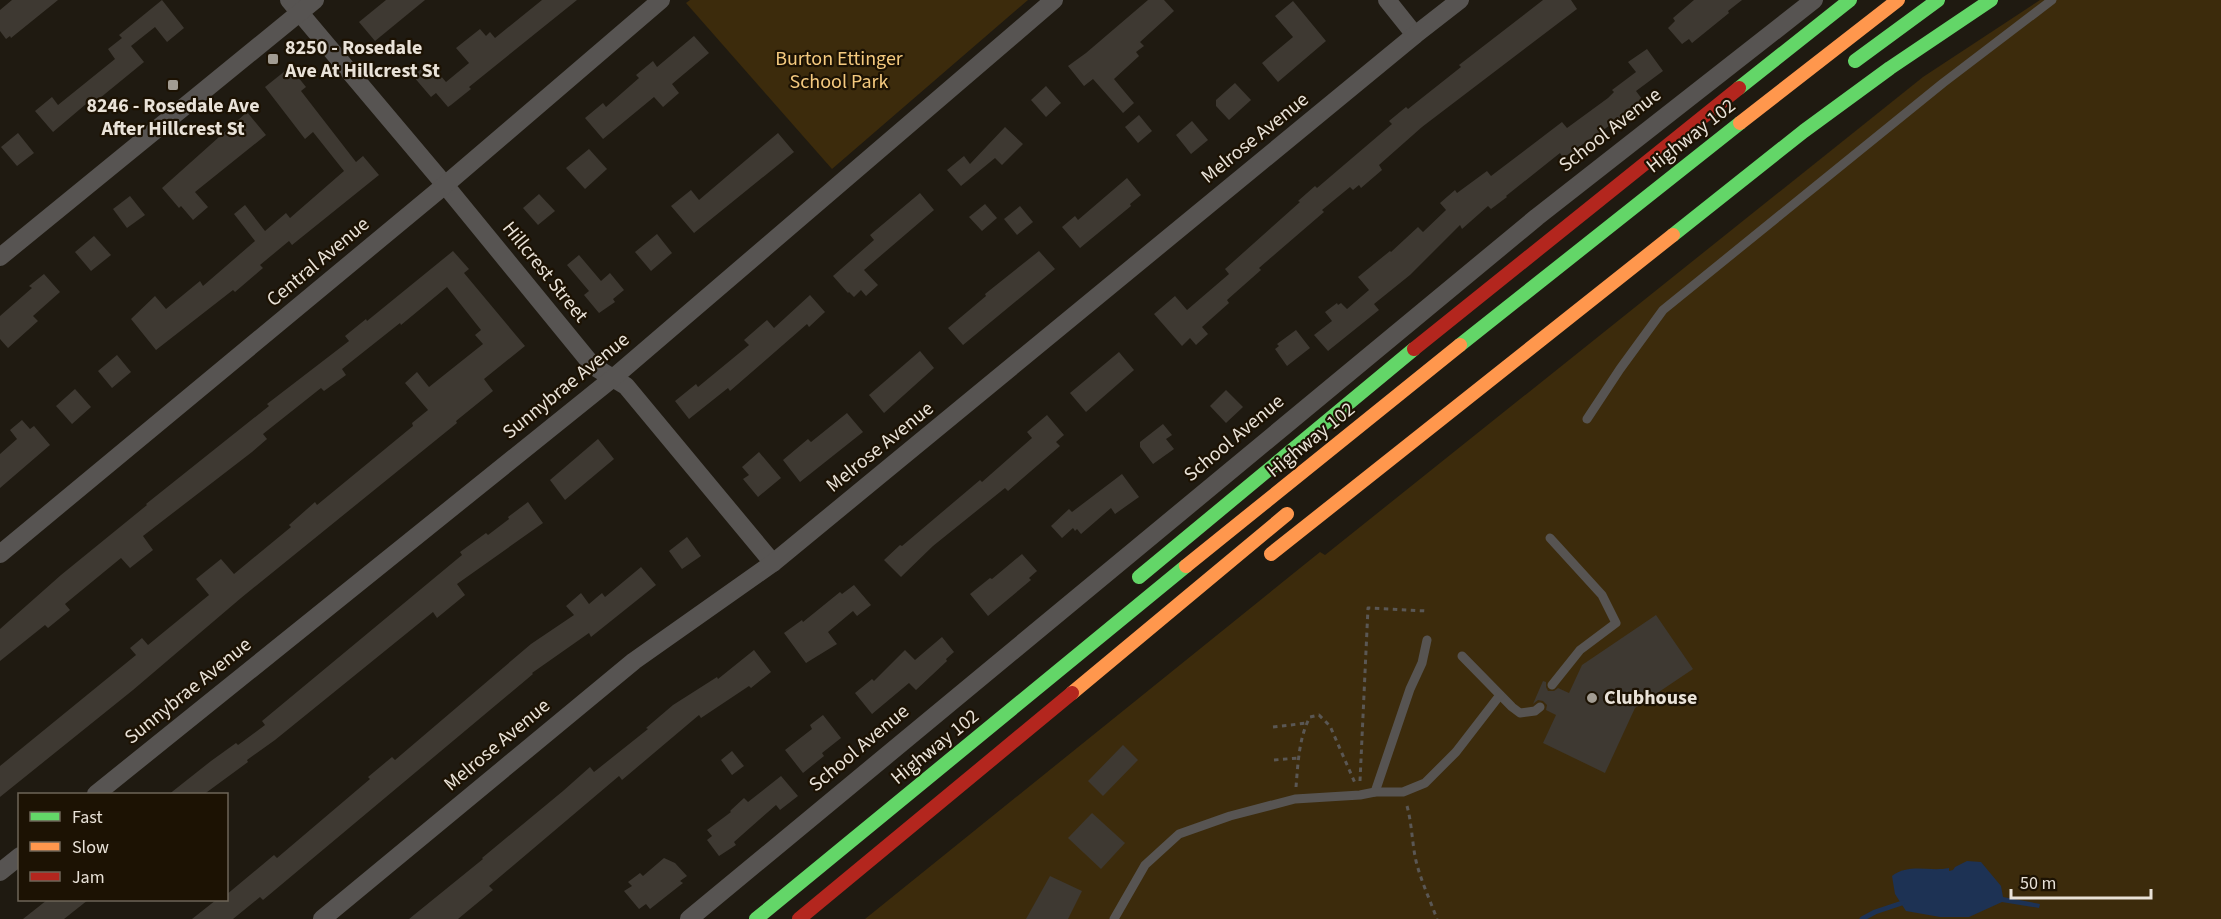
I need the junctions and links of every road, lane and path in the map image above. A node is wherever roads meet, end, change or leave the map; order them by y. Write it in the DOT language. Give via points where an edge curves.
graph roads {
  1 [pos="315,0"];
  2 [pos="661,0"];
  3 [pos="1054,0"];
  4 [pos="1387,0"];
  5 [pos="1460,0"];
  6 [pos="1814,0"];
  7 [pos="1850,0"];
  8 [pos="1898,0"];
  9 [pos="1938,0"];
  10 [pos="1991,0"];
  11 [pos="2052,0"];
  12 [pos="294,7"];
  13 [pos="1415,35"];
  14 [pos="1842,71"];
  15 [pos="445,185"];
  16 [pos="0,257"];
  17 [pos="613,378"];
  18 [pos="1587,419"];
  19 [pos="1299,505"];
  20 [pos="1550,538"];
  21 [pos="0,554"];
  22 [pos="1265,559"];
  23 [pos="773,563"];
  24 [pos="1126,588"];
  25 [pos="1427,611"];
  26 [pos="1171,629"];
  27 [pos="1427,640"];
  28 [pos="1462,656"];
  29 [pos="1552,685"];
  30 [pos="1500,695"];
  31 [pos="1540,707"];
  32 [pos="1307,722"];
  33 [pos="1273,727"];
  34 [pos="1011,745"];
  35 [pos="1298,758"];
  36 [pos="1274,760"];
  37 [pos="1375,792"];
  38 [pos="1403,792"];
  39 [pos="98,793"];
  40 [pos="1360,795"];
  41 [pos="1295,799"];
  42 [pos="875,803"];
  43 [pos="18,858"];
  44 [pos="0,872"];
  45 [pos="780,899"];
  46 [pos="322,919"];
  47 [pos="689,919"];
  48 [pos="756,919"];
  49 [pos="800,919"];
  50 [pos="1114,919"];
  51 [pos="1437,919"];
  1 -- 12 [label="street"];
  2 -- 15 [label="street, Central Avenue"];
  3 -- 17 [label="street, Sunnybrae Avenue"];
  4 -- 13 [label="street"];
  5 -- 13 [label="street, Melrose Avenue"];
  6 -- 47 [label="street, School Avenue" via="1537,216"];
  7 -- 24 [label="highway" via="1572,219"];
  8 -- 45 [label="highway, Highway 102" via="1687,163"];
  9 -- 14 [label="highway"];
  10 -- 22 [label="highway" via="1804,131"];
  11 -- 18 [label="lane" via="1943,83 1664,310"];
  12 -- 15 [label="street, Hillcrest Street"];
  12 -- 16 [label="street"];
  13 -- 23 [label="street, Melrose Avenue"];
  15 -- 17 [label="street, Hillcrest Street" via="593,366"];
  15 -- 21 [label="street, Central Avenue"];
  17 -- 23 [label="street, Hillcrest Street" via="626,386"];
  17 -- 39 [label="street, Sunnybrae Avenue"];
  19 -- 34 [label="highway"];
  20 -- 29 [label="lane" via="1602,595 1616,623 1580,650"];
  23 -- 46 [label="street, Melrose Avenue" via="634,661"];
  25 -- 40 [label="path" via="1368,608"];
  26 -- 34 [label="highway"];
  27 -- 37 [label="lane"];
  28 -- 30 [label="lane"];
  30 -- 31 [label="lane" via="1521,713"];
  30 -- 38 [label="lane" via="1432,777"];
  32 -- 33 [label="path"];
  32 -- 35 [label="path"];
  32 -- 40 [label="path" via="1319,715 1329,726"];
  34 -- 49 [label="highway"];
  35 -- 36 [label="path"];
  35 -- 41 [label="path"];
  37 -- 38 [label="lane"];
  37 -- 40 [label="lane"];
  38 -- 51 [label="path" via="1416,859"];
  40 -- 41 [label="lane"];
  41 -- 50 [label="lane" via="1179,834 1145,865"];
  42 -- 45 [label="highway"];
  43 -- 44 [label="street"];
  45 -- 48 [label="highway, Highway 102"];
}
